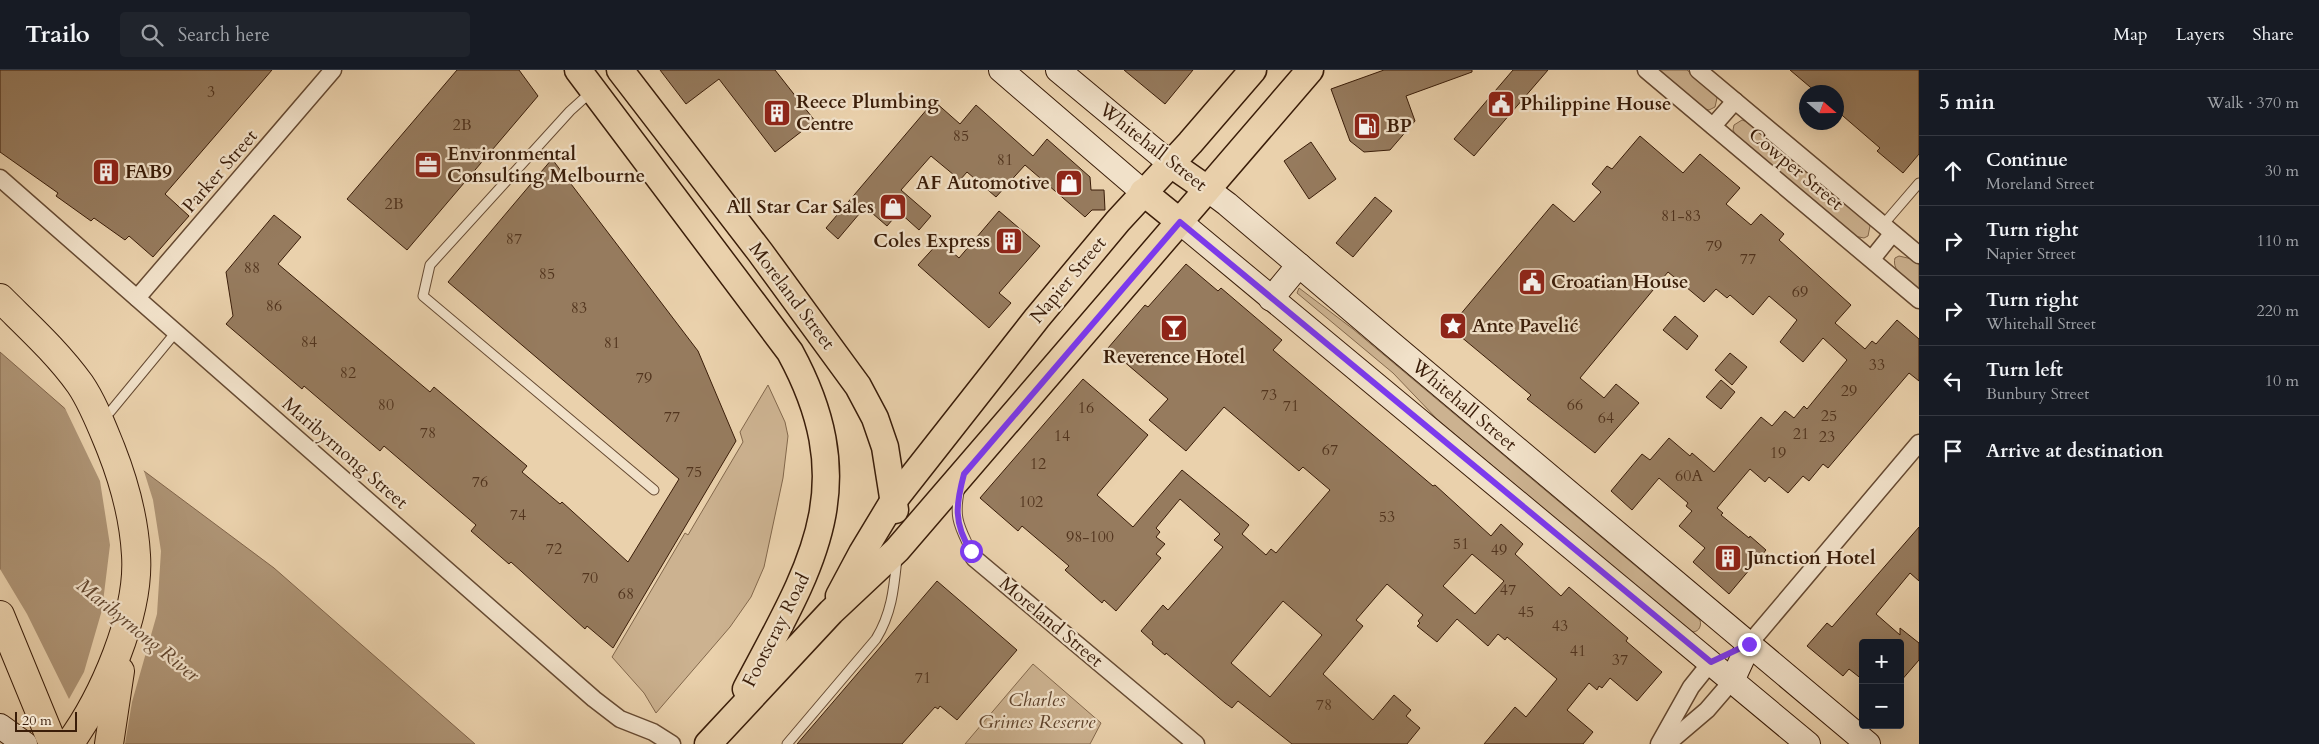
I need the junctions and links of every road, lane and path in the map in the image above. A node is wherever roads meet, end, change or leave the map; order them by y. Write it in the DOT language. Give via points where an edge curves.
graph roads {
  1 [pos="333,70"];
  2 [pos="620,70"];
  3 [pos="1001,70"];
  4 [pos="1058,70"];
  5 [pos="1253,70"];
  6 [pos="1310,70"];
  7 [pos="1646,70"];
  8 [pos="1698,70"];
  9 [pos="590,77"];
  10 [pos="1735,101"];
  11 [pos="1714,126"];
  12 [pos="1171,164"];
  13 [pos="0,178"];
  14 [pos="1919,183"];
  15 [pos="1207,189"];
  16 [pos="1143,192"];
  17 [pos="1180,222"];
  18 [pos="1887,230"];
  19 [pos="1919,255"];
  20 [pos="1872,259"];
  21 [pos="1300,265"];
  22 [pos="0,298"];
  23 [pos="137,298"];
  24 [pos="1271,299"];
  25 [pos="1919,300"];
  26 [pos="176,332"];
  27 [pos="110,412"];
  28 [pos="1919,442"];
  29 [pos="964,474"];
  30 [pos="654,490"];
  31 [pos="894,500"];
  32 [pos="817,541"];
  33 [pos="897,550"];
  34 [pos="974,558"];
  35 [pos="130,608"];
  36 [pos="831,612"];
  37 [pos="0,615"];
  38 [pos="1749,644"];
  39 [pos="1711,662"];
  40 [pos="1732,680"];
  41 [pos="0,726"];
  42 [pos="718,732"];
  43 [pos="65,742"];
  44 [pos="25,744"];
  45 [pos="110,744"];
  46 [pos="672,744"];
  47 [pos="787,744"];
  48 [pos="1196,744"];
  49 [pos="1659,744"];
  50 [pos="1667,744"];
  51 [pos="1808,744"];
  52 [pos="1868,744"];
  1 -- 23 [label="street, Parker Street"];
  2 -- 31 [label="main road, Moreland Street" via="858,386 880,431"];
  3 -- 16 [label="main road, Whitehall Street"];
  4 -- 12 [label="main road, Whitehall Street"];
  5 -- 12 [label="main road, Napier Street"];
  6 -- 15 [label="main road"];
  7 -- 11 [label="street, Cowper Street"];
  8 -- 10 [label="street, Cowper Street"];
  9 -- 30 [label="lane" via="570,111 430,265 423,296"];
  9 -- 32 [label="main road, Moreland Street" via="774,328 805,379 821,427 826,471 824,514"];
  10 -- 11 [label="street"];
  10 -- 18 [label="street, Cowper Street"];
  11 -- 20 [label="street, Cowper Street"];
  12 -- 15 [label="main road, Whitehall Street"];
  12 -- 16 [label="main road, Napier Street"];
  13 -- 23 [label="street, Maribyrnong Street"];
  14 -- 18 [label="lane"];
  15 -- 17 [label="main road"];
  15 -- 21 [label="main road, Whitehall Street"];
  16 -- 17 [label="main road, Whitehall Street"];
  16 -- 31 [label="main road, Napier Street" via="1037,318"];
  17 -- 24 [label="main road, Whitehall Street"];
  17 -- 29 [label="main road"];
  18 -- 19 [label="street, Cowper Street"];
  18 -- 20 [label="street"];
  20 -- 25 [label="street, Cowper Street"];
  21 -- 24 [label="main road"];
  21 -- 38 [label="main road, Whitehall Street"];
  22 -- 35 [label="highway" via="54,351 81,386 101,422 117,464 134,530 137,556"];
  23 -- 26 [label="street, Maribyrnong Street"];
  24 -- 39 [label="main road, Whitehall Street"];
  26 -- 27 [label="lane"];
  26 -- 46 [label="street, Maribyrnong Street" via="594,699 620,719 653,732"];
  28 -- 38 [label="street"];
  29 -- 33 [label="main road"];
  29 -- 34 [label="lane, Moreland Street" via="957,519"];
  31 -- 33 [label="main road, Moreland Street"];
  31 -- 36 [label="main road, Footscray Road"];
  32 -- 42 [label="main road, Footscray Road" via="798,588"];
  33 -- 36 [label="main road, Footscray Road"];
  33 -- 47 [label="lane" via="892,604 883,628"];
  34 -- 48 [label="street, Moreland Street"];
  35 -- 43 [label="highway" via="104,687 85,722"];
  35 -- 45 [label="highway"];
  36 -- 42 [label="main road, Footscray Road"];
  37 -- 43 [label="highway"];
  38 -- 39 [label="main road"];
  38 -- 40 [label="main road"];
  38 -- 52 [label="main road, Whitehall Street"];
  39 -- 40 [label="main road, Whitehall Street"];
  39 -- 49 [label="street" via="1691,687"];
  40 -- 50 [label="street" via="1707,710"];
  40 -- 51 [label="main road, Whitehall Street"];
  41 -- 44 [label="main road"];
}
